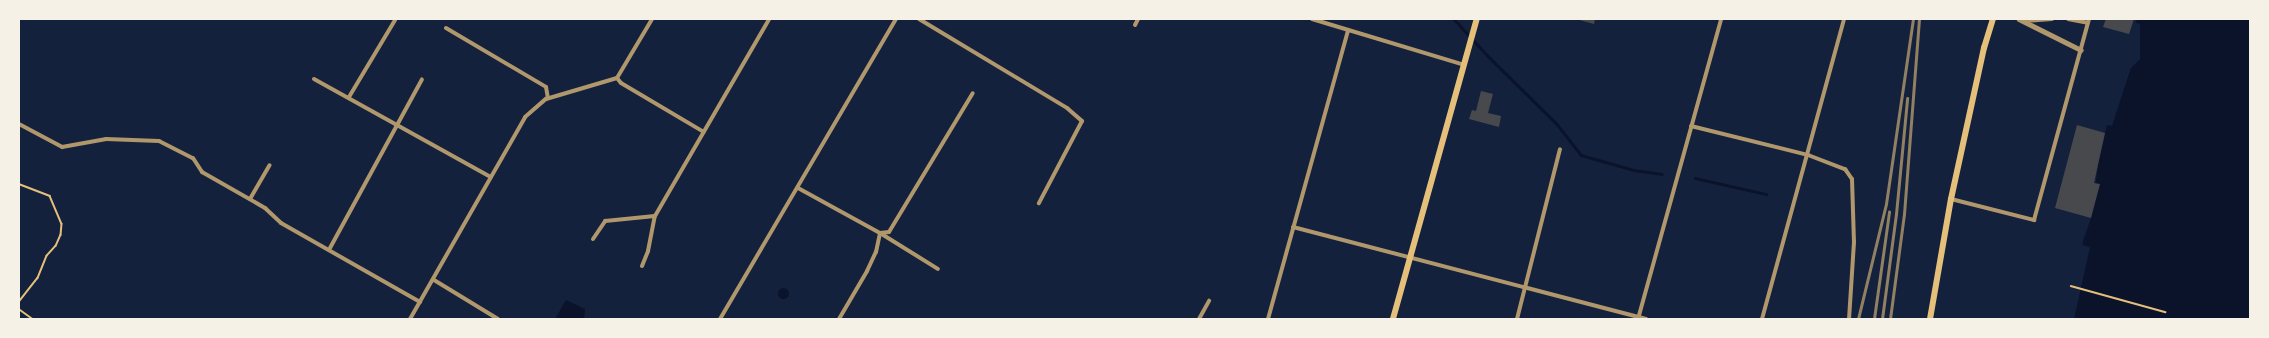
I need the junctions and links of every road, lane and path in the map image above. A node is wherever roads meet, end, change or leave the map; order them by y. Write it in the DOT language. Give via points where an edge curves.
graph roads {
  1 [pos="652,19"];
  2 [pos="769,19"];
  3 [pos="896,19"];
  4 [pos="919,19"];
  5 [pos="1138,19"];
  6 [pos="1312,19"];
  7 [pos="1477,19"];
  8 [pos="1721,19"];
  9 [pos="1844,19"];
  10 [pos="1993,19"];
  11 [pos="2019,19"];
  12 [pos="2052,19"];
  13 [pos="2068,19"];
  14 [pos="395,20"];
  15 [pos="2088,21"];
  16 [pos="2024,22"];
  17 [pos="1135,25"];
  18 [pos="446,28"];
  19 [pos="1348,30"];
  20 [pos="2081,50"];
  21 [pos="1464,65"];
  22 [pos="617,78"];
  23 [pos="314,79"];
  24 [pos="422,79"];
  25 [pos="973,93"];
  26 [pos="349,97"];
  27 [pos="548,98"];
  28 [pos="19,124"];
  29 [pos="398,124"];
  30 [pos="1691,126"];
  31 [pos="704,132"];
  32 [pos="1560,149"];
  33 [pos="1808,155"];
  34 [pos="270,164"];
  35 [pos="491,177"];
  36 [pos="19,184"];
  37 [pos="798,188"];
  38 [pos="250,199"];
  39 [pos="1951,199"];
  40 [pos="1039,203"];
  41 [pos="655,216"];
  42 [pos="1293,227"];
  43 [pos="880,233"];
  44 [pos="593,239"];
  45 [pos="330,248"];
  46 [pos="1410,257"];
  47 [pos="642,266"];
  48 [pos="938,269"];
  49 [pos="434,280"];
  50 [pos="2071,286"];
  51 [pos="1525,288"];
  52 [pos="1209,301"];
  53 [pos="19,302"];
  54 [pos="420,302"];
  55 [pos="1932,307"];
  56 [pos="19,309"];
  57 [pos="2165,312"];
  58 [pos="1638,318"];
  59 [pos="33,319"];
  60 [pos="410,319"];
  61 [pos="498,319"];
  62 [pos="720,319"];
  63 [pos="839,319"];
  64 [pos="1199,319"];
  65 [pos="1268,319"];
  66 [pos="1394,319"];
  67 [pos="1517,319"];
  68 [pos="1646,319"];
  69 [pos="1762,319"];
  70 [pos="1849,319"];
  71 [pos="1930,319"];
  72 [pos="1935,319"];
  1 -- 22 [label="street"];
  2 -- 31 [label="street"];
  3 -- 37 [label="street"];
  4 -- 40 [label="street" via="1075,114 1082,121"];
  5 -- 17 [label="street"];
  6 -- 19 [label="street"];
  7 -- 21 [label="main road"];
  8 -- 30 [label="street"];
  9 -- 33 [label="street"];
  10 -- 39 [label="main road" via="1984,48"];
  11 -- 16 [label="street"];
  12 -- 16 [label="street"];
  13 -- 15 [label="street"];
  14 -- 26 [label="street"];
  15 -- 20 [label="street"];
  16 -- 20 [label="street"];
  18 -- 27 [label="street" via="546,87"];
  19 -- 21 [label="street"];
  19 -- 42 [label="street"];
  20 -- 39 [label="street" via="2034,220"];
  21 -- 46 [label="main road"];
  22 -- 27 [label="street"];
  22 -- 31 [label="street" via="621,83"];
  23 -- 26 [label="street"];
  24 -- 29 [label="street"];
  25 -- 43 [label="street" via="890,232"];
  26 -- 29 [label="street"];
  27 -- 35 [label="street" via="533,107 525,116"];
  28 -- 38 [label="street" via="62,147 106,139 159,141 193,158 202,172"];
  29 -- 35 [label="street"];
  29 -- 45 [label="street"];
  30 -- 33 [label="street"];
  30 -- 58 [label="street"];
  31 -- 41 [label="street"];
  32 -- 51 [label="street"];
  33 -- 69 [label="street"];
  33 -- 70 [label="street" via="1845,169 1852,179 1854,242"];
  34 -- 38 [label="street"];
  35 -- 49 [label="street"];
  36 -- 53 [label="path" via="50,196 62,224 56,246 47,256 38,278"];
  37 -- 43 [label="street"];
  37 -- 62 [label="street"];
  38 -- 45 [label="street" via="281,222"];
  39 -- 55 [label="main road"];
  41 -- 44 [label="street" via="605,221"];
  41 -- 47 [label="street"];
  42 -- 46 [label="street"];
  42 -- 65 [label="street"];
  43 -- 48 [label="street"];
  43 -- 63 [label="street" via="868,272"];
  45 -- 54 [label="street"];
  46 -- 51 [label="street"];
  46 -- 66 [label="main road"];
  49 -- 54 [label="street"];
  49 -- 61 [label="street"];
  50 -- 57 [label="path"];
  51 -- 58 [label="street"];
  51 -- 67 [label="street"];
  52 -- 64 [label="street"];
  54 -- 60 [label="street"];
  55 -- 71 [label="main road"];
  55 -- 72 [label="main road"];
  56 -- 59 [label="path"];
  58 -- 68 [label="street"];
}
